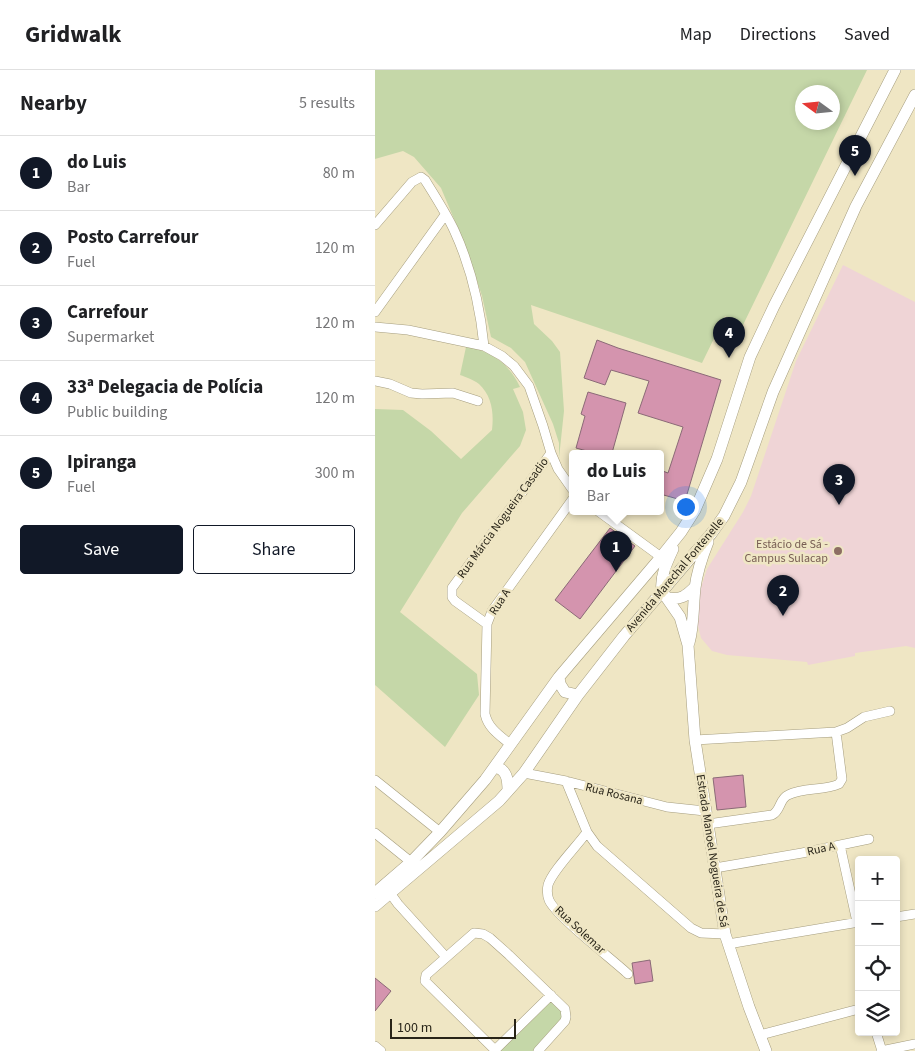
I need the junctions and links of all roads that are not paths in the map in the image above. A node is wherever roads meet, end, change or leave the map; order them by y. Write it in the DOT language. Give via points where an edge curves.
graph roads {
  1 [pos="895,70"];
  2 [pos="915,95"];
  3 [pos="445,215"];
  4 [pos="375,224"];
  5 [pos="375,312"];
  6 [pos="375,327"];
  7 [pos="484,346"];
  8 [pos="375,381"];
  9 [pos="478,401"];
  10 [pos="551,453"];
  11 [pos="569,485"];
  12 [pos="569,504"];
  13 [pos="603,515"];
  14 [pos="681,532"];
  15 [pos="711,534"];
  16 [pos="661,557"];
  17 [pos="695,587"];
  18 [pos="665,594"];
  19 [pos="487,624"];
  20 [pos="689,645"];
  21 [pos="559,677"];
  22 [pos="578,695"];
  23 [pos="890,711"];
  24 [pos="836,732"];
  25 [pos="695,740"];
  26 [pos="510,744"];
  27 [pos="495,767"];
  28 [pos="524,773"];
  29 [pos="375,780"];
  30 [pos="566,781"];
  31 [pos="508,791"];
  32 [pos="705,811"];
  33 [pos="708,824"];
  34 [pos="440,832"];
  35 [pos="587,832"];
  36 [pos="375,833"];
  37 [pos="869,839"];
  38 [pos="840,844"];
  39 [pos="411,862"];
  40 [pos="715,868"];
  41 [pos="375,893"];
  42 [pos="390,893"];
  43 [pos="375,906"];
  44 [pos="855,909"];
  45 [pos="915,914"];
  46 [pos="900,916"];
  47 [pos="855,922"];
  48 [pos="726,939"];
  49 [pos="446,957"];
  50 [pos="628,974"];
  51 [pos="551,995"];
  52 [pos="855,1010"];
  53 [pos="760,1035"];
  54 [pos="877,1036"];
  55 [pos="915,1044"];
  56 [pos="375,1046"];
  57 [pos="495,1050"];
  58 [pos="381,1051"];
  59 [pos="537,1051"];
  60 [pos="766,1051"];
  61 [pos="881,1051"];
  1 -- 14 [label="main road, Avenida Marechal Fontenelle" via="758,340 706,487"];
  2 -- 15 [label="main road, Avenida Marechal Fontenelle" via="856,206 773,392 741,482"];
  3 -- 4 [label="street" via="421,177 412,182"];
  3 -- 5 [label="street"];
  3 -- 7 [label="street" via="478,299"];
  6 -- 7 [label="street" via="408,330"];
  7 -- 10 [label="street" via="514,366 529,386"];
  8 -- 9 [label="street" via="411,393 453,393"];
  10 -- 11 [label="street"];
  10 -- 19 [label="street, Rua Márcia Nogueira Casadio" via="452,588 455,601"];
  12 -- 19 [label="street, Rua A" via="492,611"];
  13 -- 16 [label="street"];
  14 -- 16 [label="main road, Avenida Marechal Fontenelle"];
  14 -- 18 [label="main road" via="665,566 661,582"];
  15 -- 17 [label="main road, Estrada Manoel Nogueira de Sá"];
  15 -- 18 [label="main road, Avenida Marechal Fontenelle"];
  16 -- 21 [label="main road, Avenida Marechal Fontenelle"];
  17 -- 18 [label="main road" via="679,599"];
  17 -- 20 [label="main road, Estrada Manoel Nogueira de Sá"];
  18 -- 20 [label="main road, Estrada Manoel Nogueira de Sá" via="680,617"];
  18 -- 22 [label="main road, Avenida Marechal Fontenelle" via="623,636"];
  19 -- 26 [label="street, Rua A" via="485,714 493,731"];
  20 -- 25 [label="main road, Estrada Manoel Nogueira de Sá"];
  21 -- 22 [label="main road" via="565,692"];
  21 -- 26 [label="main road, Avenida Marechal Fontenelle"];
  22 -- 28 [label="main road, Avenida Marechal Fontenelle"];
  23 -- 24 [label="street" via="863,716"];
  24 -- 25 [label="street"];
  24 -- 33 [label="street" via="841,782 789,794 771,815"];
  25 -- 32 [label="main road, Estrada Manoel Nogueira de Sá"];
  26 -- 27 [label="main road, Avenida Marechal Fontenelle"];
  27 -- 31 [label="main road" via="507,775"];
  27 -- 34 [label="main road, Avenida Marechal Fontenelle"];
  28 -- 30 [label="street, Rua Rosana"];
  28 -- 31 [label="main road, Avenida Marechal Fontenelle"];
  29 -- 34 [label="street"];
  30 -- 32 [label="street, Rua Rosana" via="667,807"];
  30 -- 35 [label="street"];
  31 -- 42 [label="main road, Avenida Marechal Fontenelle" via="453,842"];
  32 -- 33 [label="main road, Estrada Manoel Nogueira de Sá"];
  33 -- 40 [label="main road, Estrada Manoel Nogueira de Sá"];
  34 -- 39 [label="main road, Avenida Marechal Fontenelle"];
  35 -- 48 [label="street" via="597,846 691,928"];
  35 -- 50 [label="street, Rua Solemar" via="555,872 547,891 550,901 571,924"];
  36 -- 39 [label="street"];
  37 -- 38 [label="street, Rua A"];
  38 -- 40 [label="street, Rua A"];
  38 -- 44 [label="street"];
  39 -- 41 [label="main road, Avenida Marechal Fontenelle"];
  40 -- 48 [label="main road, Estrada Manoel Nogueira de Sá"];
  42 -- 43 [label="main road, Avenida Marechal Fontenelle"];
  42 -- 49 [label="street"];
  45 -- 46 [label="street"];
  47 -- 48 [label="street"];
  48 -- 53 [label="main road, Estrada Manoel Nogueira de Sá"];
  49 -- 51 [label="street" via="471,935 478,933 490,938"];
  49 -- 57 [label="street" via="426,975 425,981"];
  51 -- 57 [label="street"];
  51 -- 59 [label="street" via="565,1009 567,1017"];
  52 -- 53 [label="street"];
  53 -- 60 [label="main road, Estrada Manoel Nogueira de Sá"];
  54 -- 61 [label="street"];
  55 -- 61 [label="street"];
  56 -- 58 [label="street"];
}
